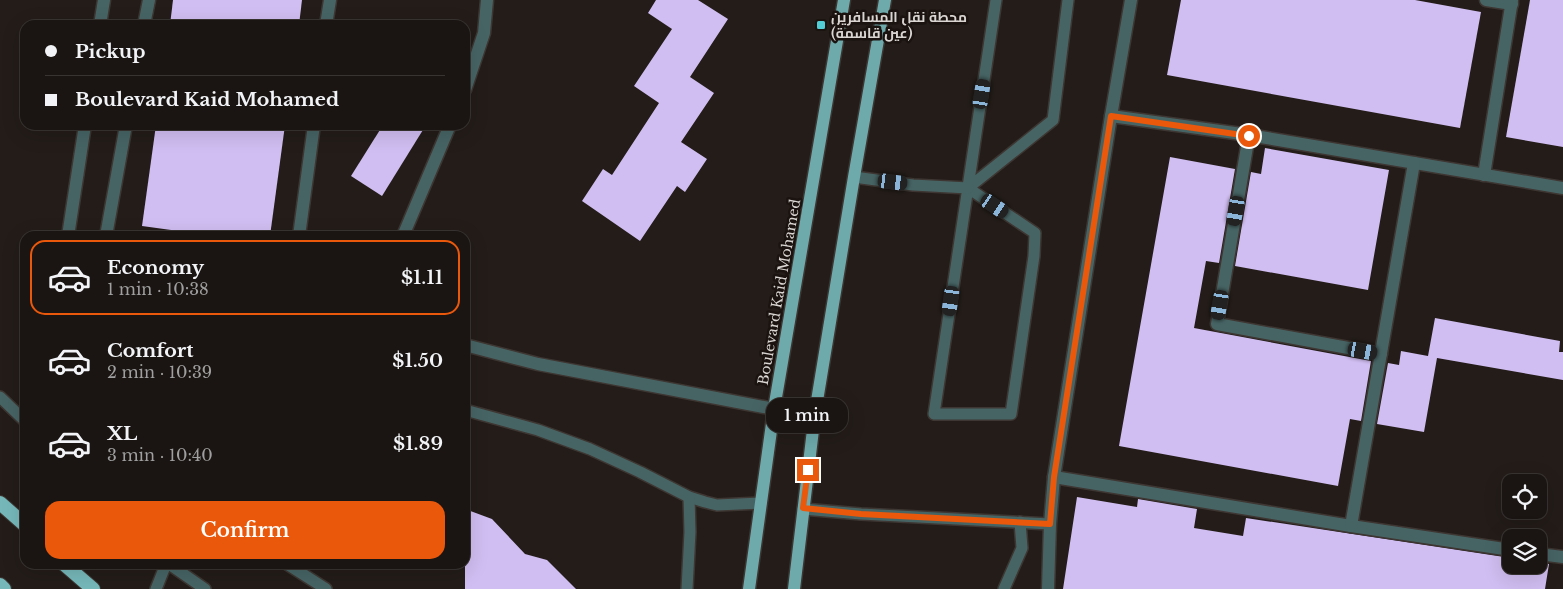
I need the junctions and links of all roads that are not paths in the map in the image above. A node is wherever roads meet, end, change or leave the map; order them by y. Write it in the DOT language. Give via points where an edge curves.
graph roads {
  1 [pos="104,0"];
  2 [pos="148,0"];
  3 [pos="330,0"];
  4 [pos="487,0"];
  5 [pos="844,0"];
  6 [pos="885,0"];
  7 [pos="996,0"];
  8 [pos="1068,0"];
  9 [pos="1131,0"];
  10 [pos="1486,0"];
  11 [pos="1512,2"];
  12 [pos="101,20"];
  13 [pos="145,20"];
  14 [pos="327,20"];
  15 [pos="470,75"];
  16 [pos="1111,116"];
  17 [pos="84,130"];
  18 [pos="125,130"];
  19 [pos="313,130"];
  20 [pos="448,130"];
  21 [pos="1249,136"];
  22 [pos="1414,164"];
  23 [pos="1484,175"];
  24 [pos="854,178"];
  25 [pos="968,188"];
  26 [pos="1563,188"];
  27 [pos="69,231"];
  28 [pos="107,231"];
  29 [pos="300,231"];
  30 [pos="405,231"];
  31 [pos="470,346"];
  32 [pos="1381,354"];
  33 [pos="0,397"];
  34 [pos="774,409"];
  35 [pos="470,411"];
  36 [pos="20,416"];
  37 [pos="1054,477"];
  38 [pos="689,498"];
  39 [pos="0,503"];
  40 [pos="761,503"];
  41 [pos="803,508"];
  42 [pos="20,520"];
  43 [pos="1020,522"];
  44 [pos="1050,524"];
  45 [pos="1351,526"];
  46 [pos="1502,549"];
  47 [pos="1547,555"];
  48 [pos="1563,557"];
  49 [pos="70,569"];
  50 [pos="165,569"];
  51 [pos="175,569"];
  52 [pos="295,569"];
  53 [pos="0,585"];
  54 [pos="4,589"];
  55 [pos="93,589"];
  56 [pos="156,589"];
  57 [pos="205,589"];
  58 [pos="326,589"];
  59 [pos="688,589"];
  60 [pos="749,589"];
  61 [pos="794,589"];
  62 [pos="1004,589"];
  63 [pos="1048,589"];
  1 -- 12 [label="street"];
  2 -- 13 [label="street"];
  3 -- 14 [label="street"];
  4 -- 15 [label="street" via="484,33"];
  5 -- 34 [label="main road, Boulevard Kaid Mohamed"];
  6 -- 24 [label="main road"];
  7 -- 25 [label="lane"];
  8 -- 25 [label="lane" via="1053,120"];
  9 -- 16 [label="street"];
  10 -- 11 [label="street"];
  11 -- 23 [label="street"];
  16 -- 21 [label="street"];
  16 -- 37 [label="street"];
  17 -- 27 [label="street"];
  18 -- 28 [label="street"];
  19 -- 29 [label="street"];
  20 -- 30 [label="street"];
  21 -- 22 [label="street"];
  21 -- 32 [label="street" via="1217,324"];
  22 -- 23 [label="street"];
  22 -- 32 [label="street"];
  23 -- 26 [label="street"];
  24 -- 25 [label="lane"];
  24 -- 41 [label="main road" via="815,413"];
  25 -- 25 [label="lane" via="1035,234 1011,414 934,414"];
  31 -- 34 [label="street" via="538,364"];
  32 -- 45 [label="street"];
  33 -- 36 [label="lane"];
  34 -- 40 [label="main road, Boulevard Kaid Mohamed"];
  35 -- 38 [label="lane" via="538,430 590,449"];
  37 -- 44 [label="street"];
  37 -- 45 [label="street"];
  38 -- 40 [label="lane" via="717,505"];
  38 -- 59 [label="lane"];
  39 -- 42 [label="highway"];
  40 -- 60 [label="main road, Boulevard Kaid Mohamed"];
  41 -- 43 [label="lane"];
  41 -- 61 [label="main road"];
  43 -- 44 [label="lane"];
  43 -- 62 [label="lane" via="1022,548"];
  44 -- 63 [label="street"];
  45 -- 46 [label="street"];
  47 -- 48 [label="street"];
  49 -- 55 [label="highway"];
  50 -- 56 [label="lane"];
  51 -- 57 [label="lane"];
  52 -- 58 [label="lane"];
  53 -- 54 [label="highway"];
}
